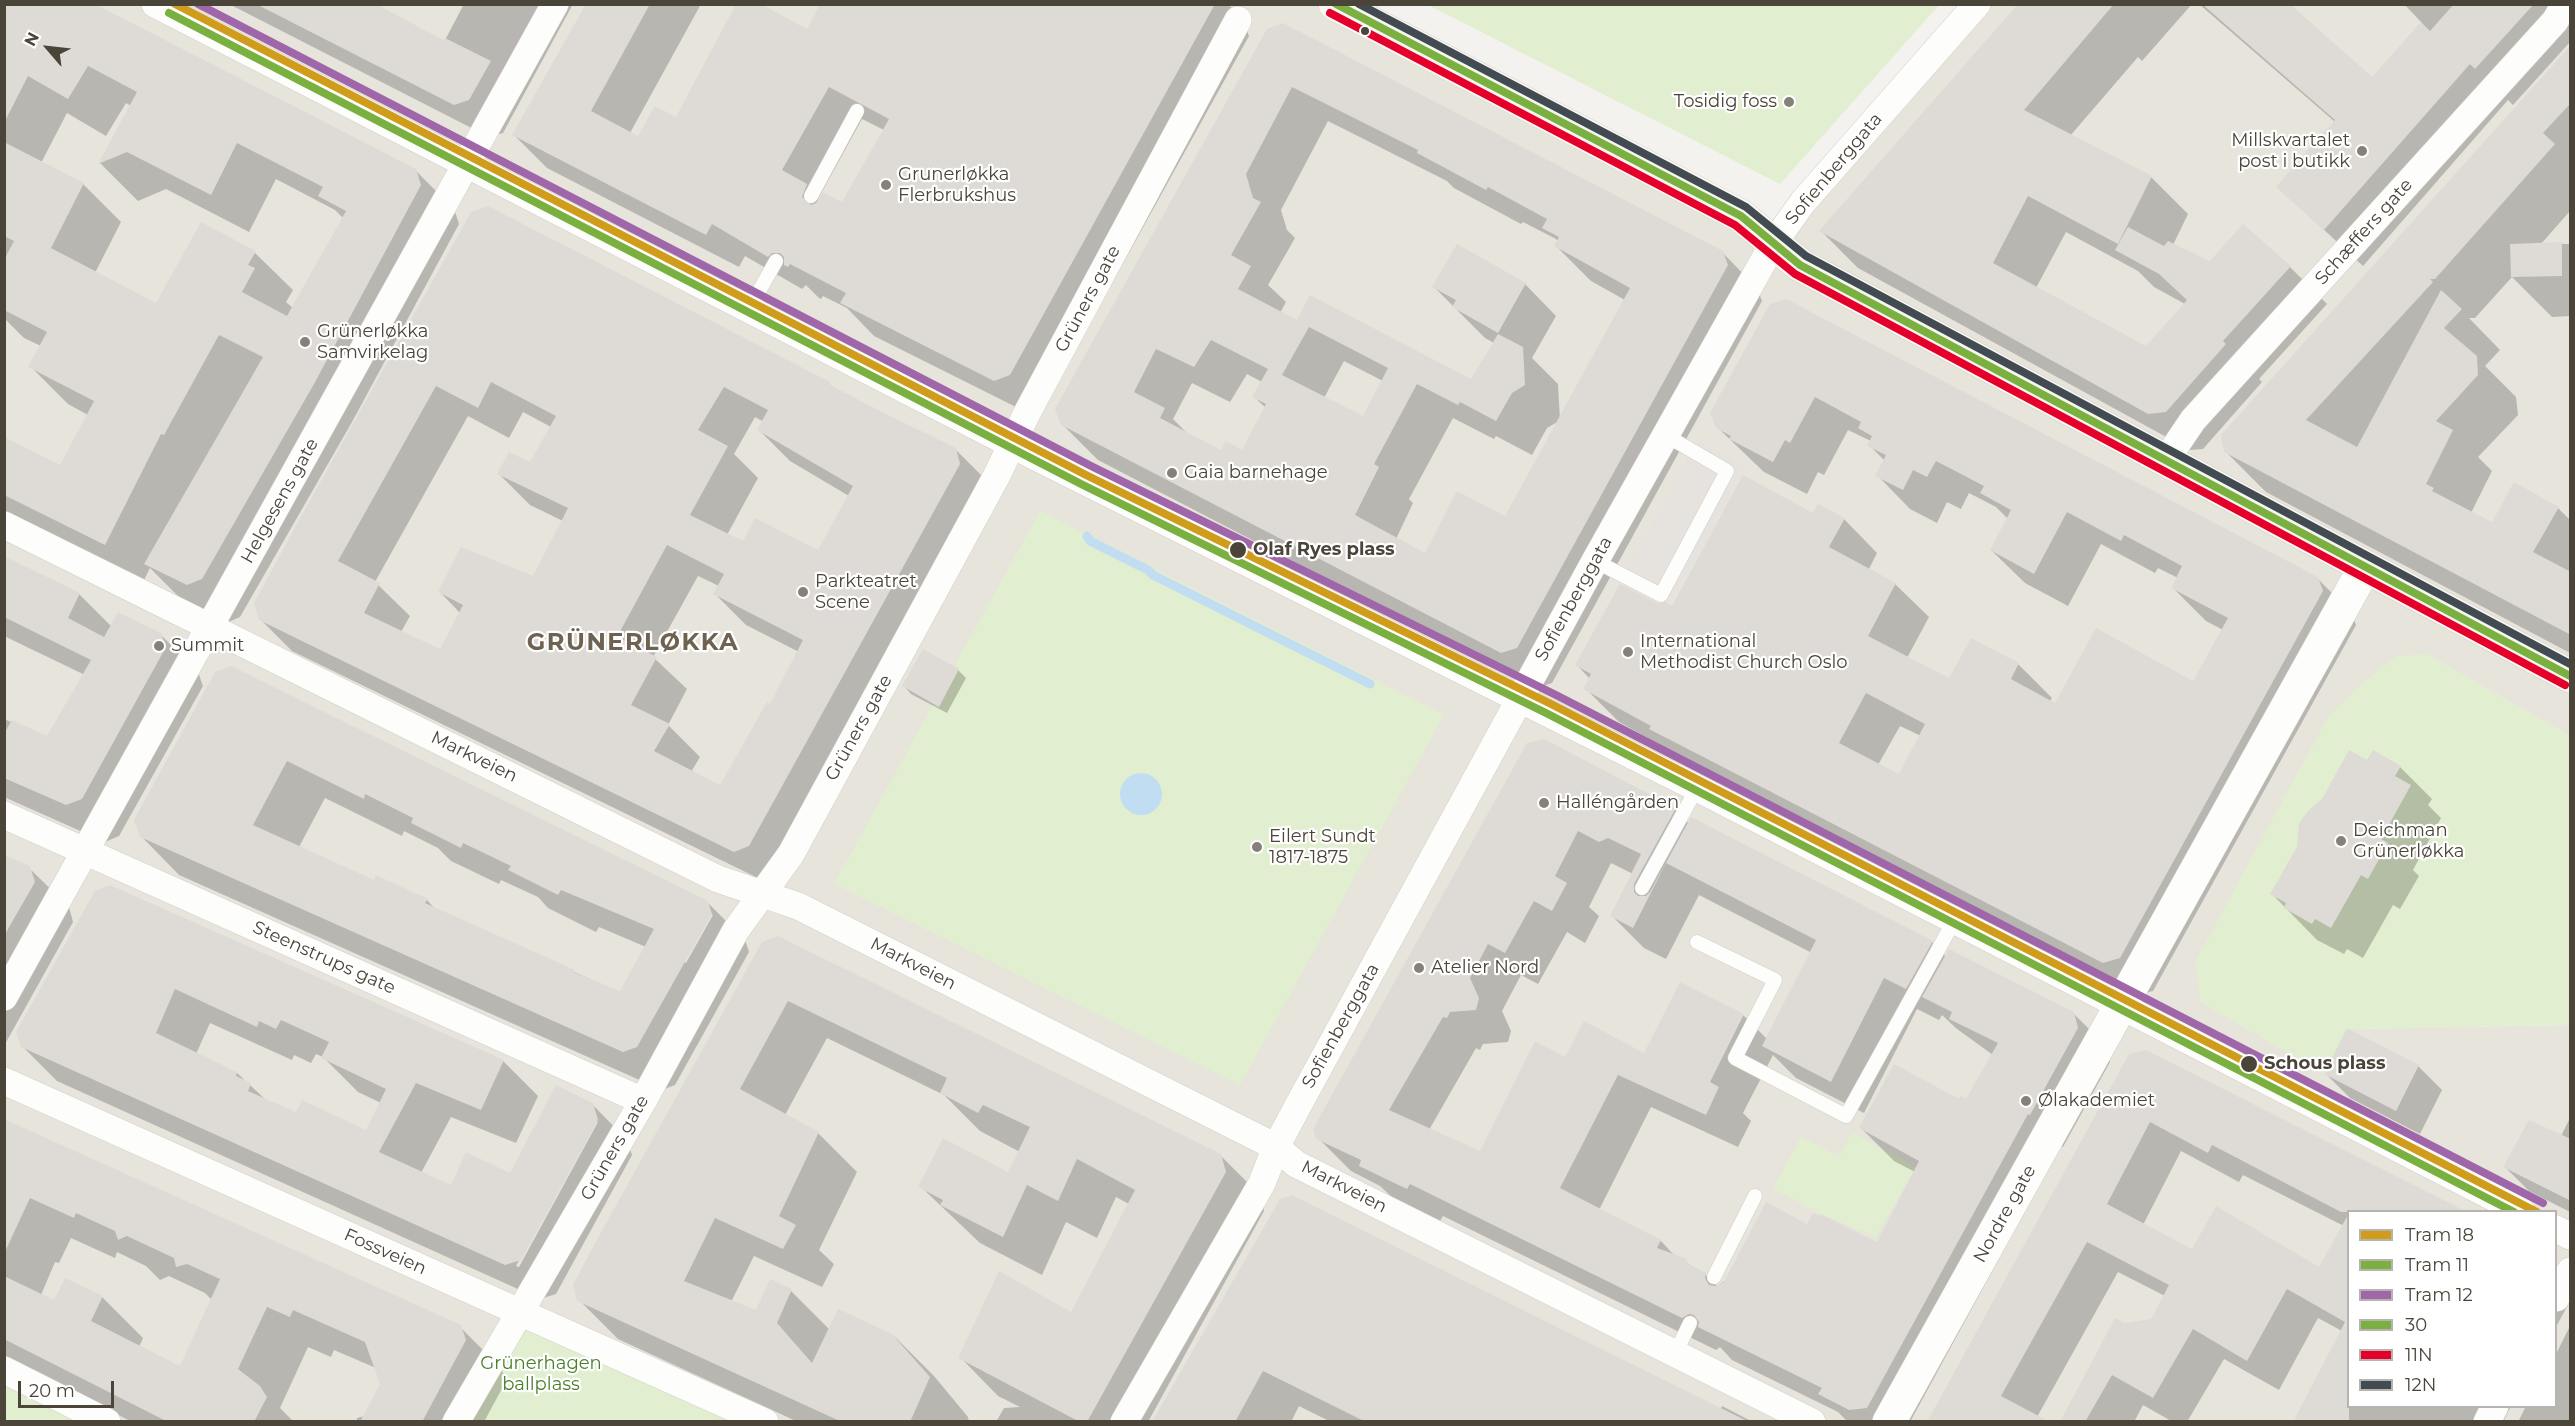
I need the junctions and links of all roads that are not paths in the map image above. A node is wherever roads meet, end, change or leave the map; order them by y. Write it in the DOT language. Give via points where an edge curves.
graph roads {
  1 [pos="155,4"];
  2 [pos="555,4"];
  3 [pos="1335,4"];
  4 [pos="1977,4"];
  5 [pos="2565,4"];
  6 [pos="1238,20"];
  7 [pos="857,111"];
  8 [pos="467,165"];
  9 [pos="811,196"];
  10 [pos="1773,244"];
  11 [pos="776,261"];
  12 [pos="749,309"];
  13 [pos="1666,436"];
  14 [pos="1012,444"];
  15 [pos="2166,460"];
  16 [pos="4,525"];
  17 [pos="1595,561"];
  18 [pos="2365,567"];
  19 [pos="212,627"];
  20 [pos="2571,676"];
  21 [pos="1520,698"];
  22 [pos="1696,788"];
  23 [pos="4,815"];
  24 [pos="87,852"];
  25 [pos="1642,888"];
  26 [pos="761,893"];
  27 [pos="1954,921"];
  28 [pos="1697,942"];
  29 [pos="4,997"];
  30 [pos="2121,1006"];
  31 [pos="4,1082"];
  32 [pos="643,1101"];
  33 [pos="1276,1146"];
  34 [pos="1755,1196"];
  35 [pos="2518,1210"];
  36 [pos="2557,1229"];
  37 [pos="2571,1236"];
  38 [pos="2571,1270"];
  39 [pos="1714,1277"];
  40 [pos="2557,1296"];
  41 [pos="520,1312"];
  42 [pos="1690,1323"];
  43 [pos="1675,1354"];
  44 [pos="4,1370"];
  45 [pos="2494,1408"];
  46 [pos="107,1422"];
  47 [pos="456,1422"];
  48 [pos="765,1422"];
  49 [pos="1124,1422"];
  50 [pos="1812,1422"];
  51 [pos="1889,1422"];
  52 [pos="2487,1422"];
  1 -- 8 [label="street"];
  2 -- 8 [label="street, Helgesens gate"];
  3 -- 10 [label="main road" via="1741,216"];
  4 -- 10 [label="street, Sofienberggata" via="1803,202"];
  5 -- 15 [label="street, Schæffers gate" via="2555,21 2193,420"];
  6 -- 14 [label="street, Grüners gate"];
  7 -- 9 [label="lane"];
  8 -- 12 [label="street"];
  8 -- 19 [label="street, Helgesens gate"];
  10 -- 13 [label="street, Sofienberggata"];
  10 -- 15 [label="main road" via="1810,271"];
  11 -- 12 [label="lane"];
  12 -- 14 [label="street"];
  13 -- 17 [label="street, Sofienberggata"];
  13 -- 17 [label="lane" via="1727,471 1661,595"];
  14 -- 21 [label="street" via="1331,607"];
  14 -- 26 [label="street, Grüners gate" via="796,843"];
  15 -- 18 [label="main road"];
  16 -- 19 [label="street, Markveien"];
  17 -- 21 [label="street, Sofienberggata"];
  18 -- 20 [label="main road"];
  18 -- 30 [label="street"];
  19 -- 24 [label="street, Helgesens gate"];
  19 -- 26 [label="street, Markveien" via="718,879"];
  21 -- 22 [label="street"];
  21 -- 33 [label="street, Sofienberggata"];
  22 -- 25 [label="lane"];
  22 -- 27 [label="street"];
  23 -- 24 [label="street, Steenstrups gate"];
  24 -- 29 [label="street, Helgesens gate"];
  24 -- 32 [label="street, Steenstrups gate"];
  26 -- 32 [label="street, Grüners gate" via="736,930"];
  26 -- 33 [label="street, Markveien" via="798,906"];
  27 -- 28 [label="lane" via="1846,1116 1736,1058 1775,980"];
  27 -- 30 [label="street"];
  30 -- 35 [label="street"];
  30 -- 51 [label="street, Nordre gate"];
  31 -- 41 [label="street, Fossveien"];
  32 -- 41 [label="street, Grüners gate"];
  33 -- 43 [label="street, Markveien" via="1296,1164"];
  33 -- 49 [label="street, Sofienberggata" via="1262,1183"];
  34 -- 39 [label="lane"];
  36 -- 37 [label="street"];
  38 -- 40 [label="street"];
  41 -- 47 [label="street, Grüners gate"];
  41 -- 48 [label="street, Fossveien"];
  42 -- 43 [label="lane"];
  43 -- 50 [label="street, Markveien"];
  44 -- 46 [label="street"];
  45 -- 52 [label="street"];
}
